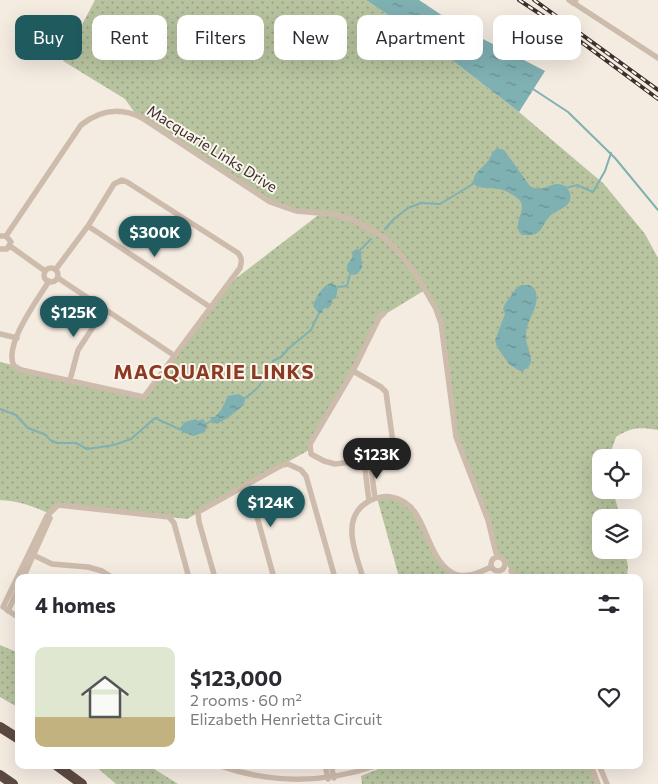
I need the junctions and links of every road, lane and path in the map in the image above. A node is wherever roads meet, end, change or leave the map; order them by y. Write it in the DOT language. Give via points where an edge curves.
graph roads {
  1 [pos="572,1"];
  2 [pos="658,58"];
  3 [pos="88,226"];
  4 [pos="3,236"];
  5 [pos="10,246"];
  6 [pos="0,249"];
  7 [pos="56,269"];
  8 [pos="45,271"];
  9 [pos="58,278"];
  10 [pos="48,281"];
  11 [pos="210,307"];
  12 [pos="105,309"];
  13 [pos="384,313"];
  14 [pos="0,334"];
  15 [pos="17,338"];
  16 [pos="175,356"];
  17 [pos="353,370"];
  18 [pos="70,380"];
  19 [pos="367,460"];
  20 [pos="248,484"];
  21 [pos="372,500"];
  22 [pos="31,554"];
  23 [pos="497,557"];
  24 [pos="491,567"];
  25 [pos="511,571"];
  26 [pos="21,574"];
  27 [pos="24,574"];
  28 [pos="105,574"];
  29 [pos="188,574"];
  30 [pos="214,574"];
  31 [pos="273,574"];
  32 [pos="334,574"];
  33 [pos="362,574"];
  34 [pos="453,574"];
  35 [pos="475,574"];
  36 [pos="513,574"];
  37 [pos="15,586"];
  38 [pos="15,593"];
  39 [pos="4,608"];
  40 [pos="15,615"];
  41 [pos="0,727"];
  42 [pos="15,736"];
  43 [pos="61,769"];
  44 [pos="230,769"];
  45 [pos="327,769"];
  46 [pos="331,769"];
  47 [pos="368,769"];
  48 [pos="592,769"];
  49 [pos="601,769"];
  50 [pos="0,775"];
  51 [pos="331,779"];
  52 [pos="13,784"];
  53 [pos="82,784"];
  54 [pos="598,784"];
  55 [pos="607,784"];
  1 -- 2 [label="street"];
  3 -- 7 [label="street"];
  3 -- 11 [label="street"];
  3 -- 11 [label="street" via="114,184 122,180 238,253 240,268"];
  4 -- 5 [label="street" via="11,242"];
  4 -- 23 [label="street, Macquarie Links Drive" via="81,125 108,112 124,112 142,118 280,206 340,216 374,230 393,247 420,281 436,309 441,323 456,437 488,520"];
  5 -- 6 [label="street"];
  5 -- 8 [label="street"];
  7 -- 8 [label="street" via="50,267"];
  7 -- 9 [label="street"];
  8 -- 10 [label="street"];
  9 -- 10 [label="street"];
  9 -- 12 [label="street"];
  10 -- 15 [label="street" via="22,323"];
  11 -- 16 [label="street"];
  12 -- 16 [label="street"];
  12 -- 18 [label="street" via="78,350"];
  13 -- 17 [label="street"];
  14 -- 15 [label="street"];
  15 -- 18 [label="street" via="12,358 15,367"];
  16 -- 18 [label="street" via="144,397"];
  17 -- 19 [label="street" via="381,387 387,397 394,450 386,458"];
  17 -- 19 [label="street" via="309,449 310,454 330,463"];
  19 -- 21 [label="street"];
  20 -- 30 [label="street" via="198,512"];
  20 -- 31 [label="street"];
  20 -- 32 [label="street" via="284,464 303,472"];
  21 -- 33 [label="street" via="356,513 351,530"];
  21 -- 34 [label="street" via="395,498 413,508 435,553"];
  22 -- 26 [label="street"];
  22 -- 27 [label="street"];
  22 -- 28 [label="street" via="52,564 94,568"];
  22 -- 29 [label="street" via="50,514 62,505 169,517 174,523"];
  23 -- 24 [label="street"];
  23 -- 24 [label="street" via="504,561 504,568 497,572"];
  24 -- 35 [label="street"];
  25 -- 36 [label="street"];
  37 -- 39 [label="street"];
  38 -- 39 [label="street"];
  39 -- 40 [label="street"];
  41 -- 42 [label="highway"];
  43 -- 53 [label="highway"];
  44 -- 51 [label="street" via="264,780 299,782"];
  45 -- 51 [label="street"];
  46 -- 51 [label="street"];
  47 -- 51 [label="street"];
  48 -- 54 [label="street"];
  49 -- 55 [label="street"];
  50 -- 52 [label="highway"];
}
